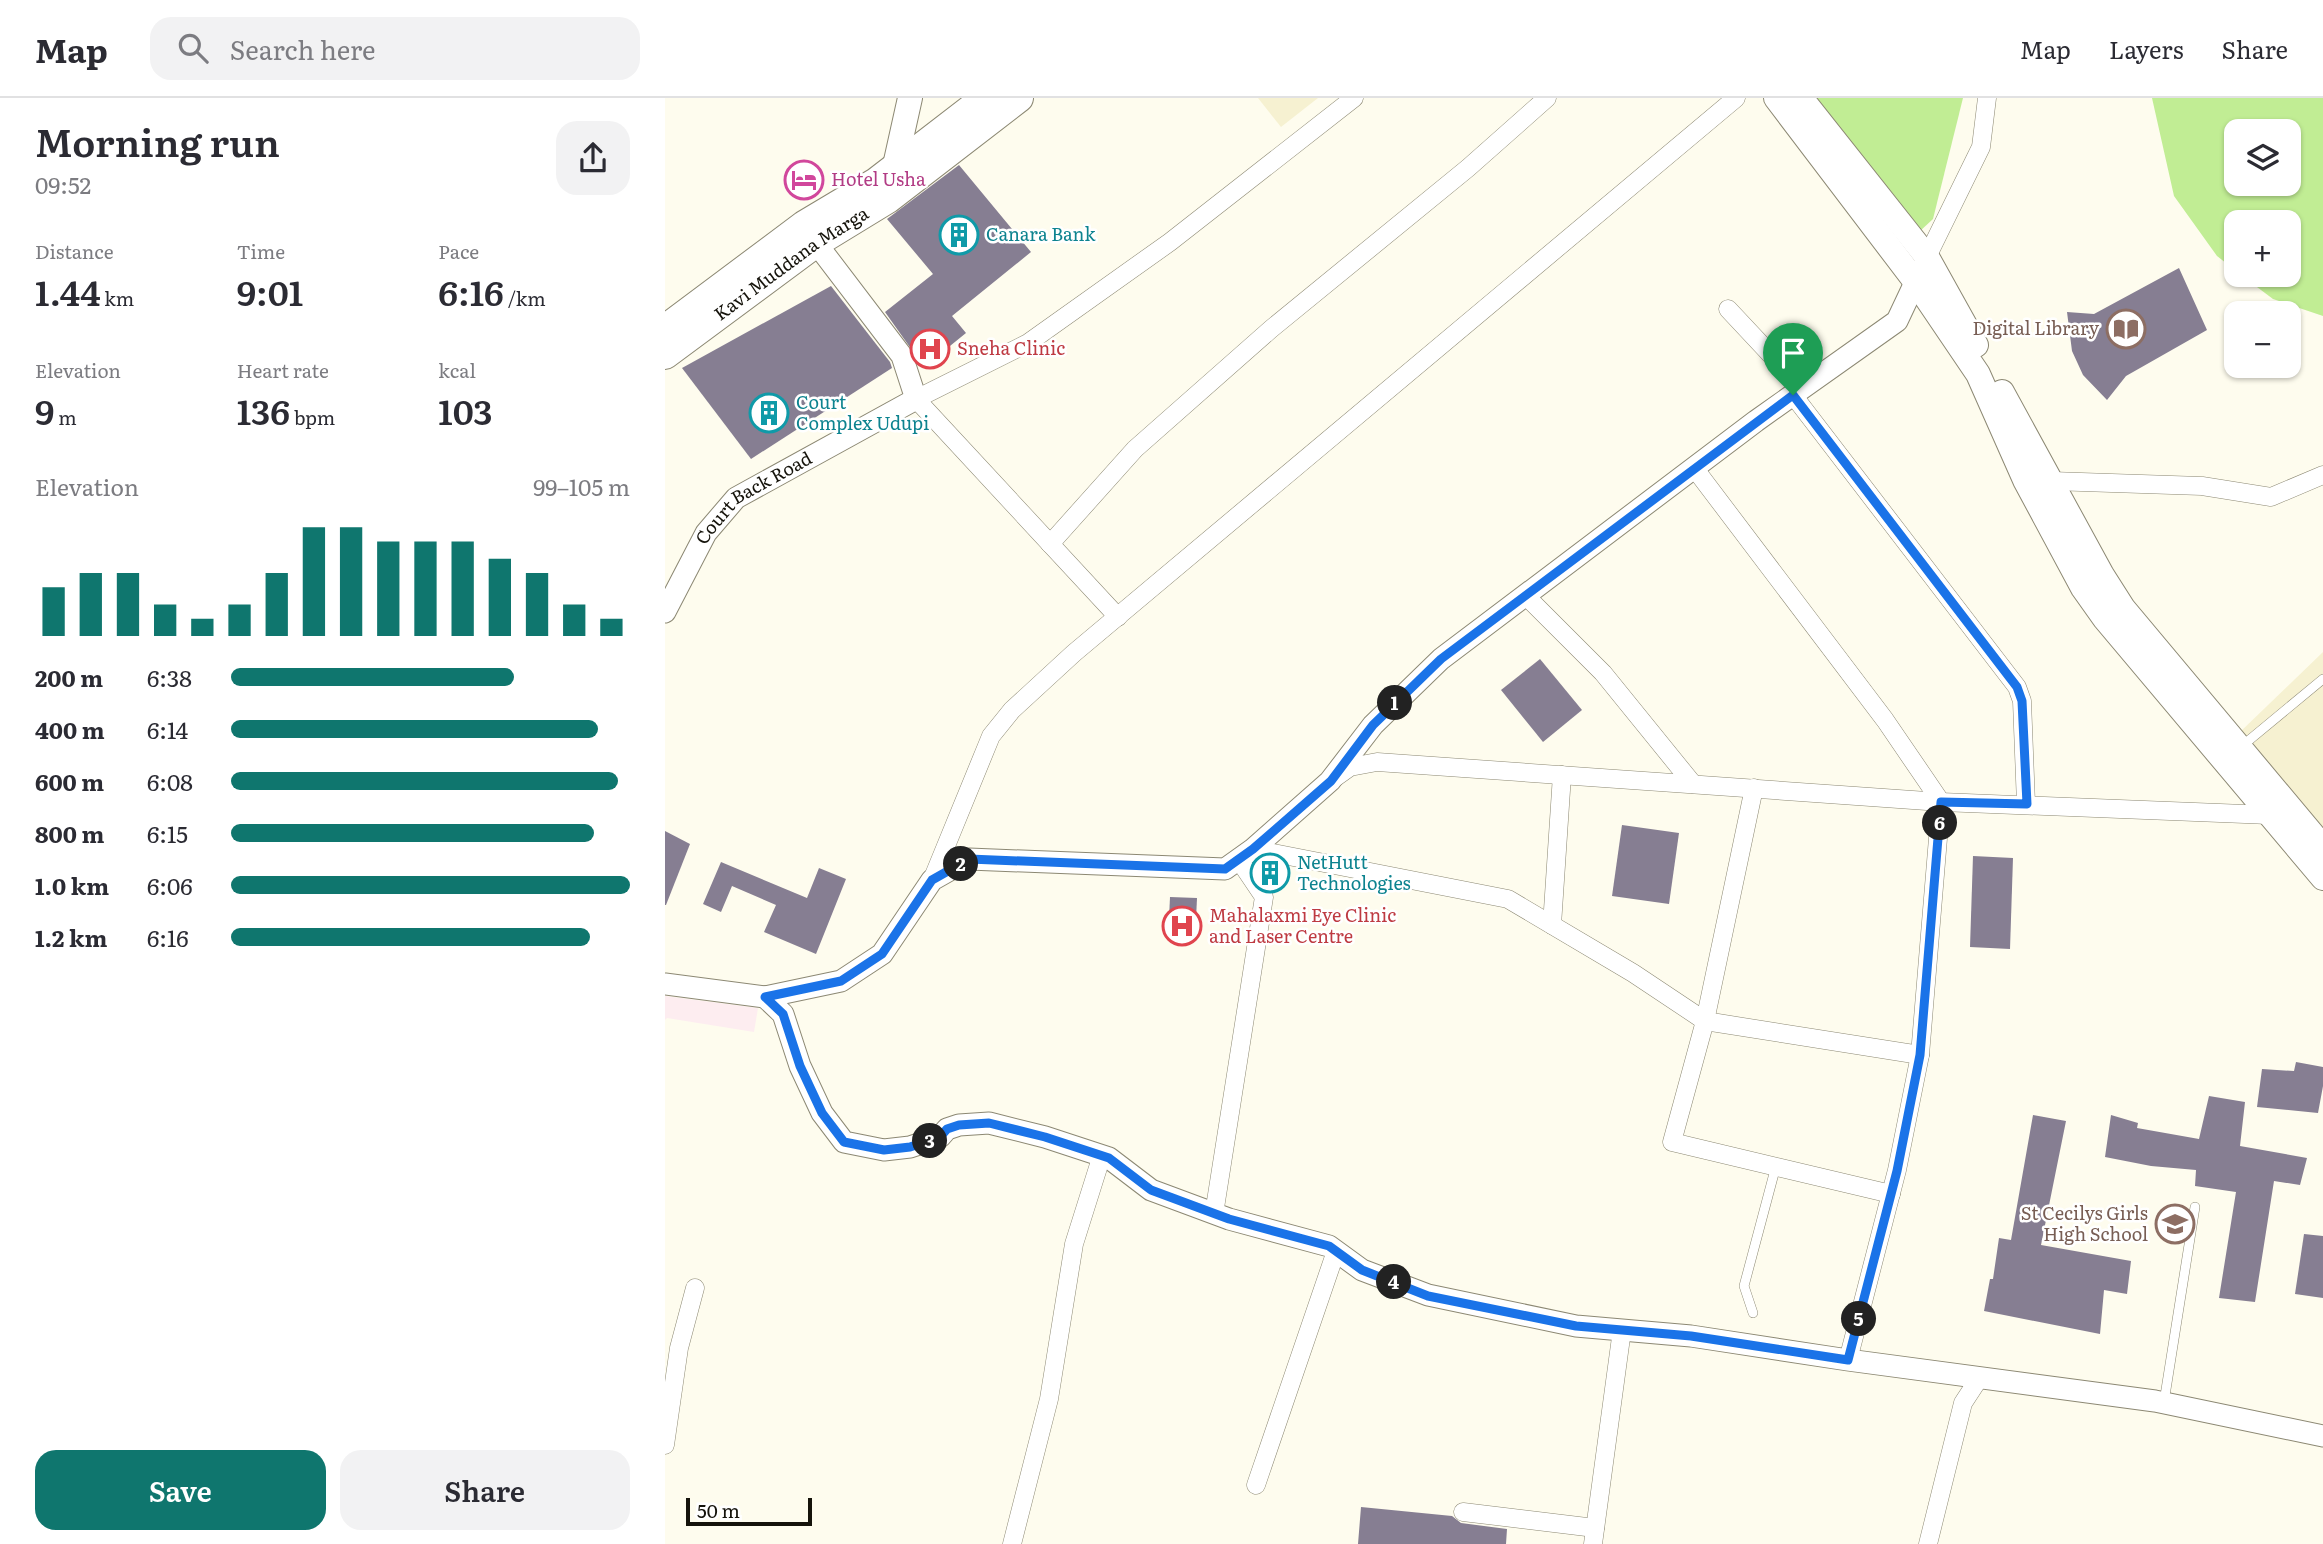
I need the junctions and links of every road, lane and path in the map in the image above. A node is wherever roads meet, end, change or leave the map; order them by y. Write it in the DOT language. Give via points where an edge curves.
graph roads {
  1 [pos="910,98"];
  2 [pos="985,98"];
  3 [pos="1019,98"];
  4 [pos="1354,98"];
  5 [pos="1547,98"];
  6 [pos="1736,98"];
  7 [pos="1776,98"];
  8 [pos="1801,98"];
  9 [pos="1987,98"];
  10 [pos="895,167"];
  11 [pos="888,199"];
  12 [pos="816,243"];
  13 [pos="1927,257"];
  14 [pos="1915,281"];
  15 [pos="1728,309"];
  16 [pos="666,326"];
  17 [pos="665,355"];
  18 [pos="1798,392"];
  19 [pos="916,399"];
  20 [pos="1695,469"];
  21 [pos="2323,475"];
  22 [pos="2051,481"];
  23 [pos="1050,544"];
  24 [pos="1525,595"];
  25 [pos="665,612"];
  26 [pos="1118,617"];
  27 [pos="2323,678"];
  28 [pos="2241,747"];
  29 [pos="1562,775"];
  30 [pos="1331,781"];
  31 [pos="1693,784"];
  32 [pos="1754,788"];
  33 [pos="1941,802"];
  34 [pos="2027,804"];
  35 [pos="2279,810"];
  36 [pos="2323,847"];
  37 [pos="1246,854"];
  38 [pos="2323,878"];
  39 [pos="932,880"];
  40 [pos="1552,925"];
  41 [pos="665,984"];
  42 [pos="765,997"];
  43 [pos="1705,1021"];
  44 [pos="1920,1055"];
  45 [pos="1102,1155"];
  46 [pos="1776,1167"];
  47 [pos="1891,1194"];
  48 [pos="2195,1207"];
  49 [pos="1214,1214"];
  50 [pos="1336,1251"];
  51 [pos="695,1288"];
  52 [pos="1753,1312"];
  53 [pos="1622,1330"];
  54 [pos="1848,1360"];
  55 [pos="1980,1377"];
  56 [pos="2164,1403"];
  57 [pos="667,1426"];
  58 [pos="2323,1436"];
  59 [pos="665,1445"];
  60 [pos="1256,1485"];
  61 [pos="1463,1512"];
  62 [pos="1594,1536"];
  63 [pos="1012,1544"];
  64 [pos="1928,1544"];
  1 -- 10 [label="main road"];
  2 -- 10 [label="main road"];
  3 -- 11 [label="main road, Kavi Muddana Marga"];
  4 -- 19 [label="street" via="1170,242 1028,343"];
  5 -- 23 [label="street" via="1135,449"];
  6 -- 26 [label="street"];
  7 -- 14 [label="main road"];
  8 -- 13 [label="main road"];
  9 -- 13 [label="street" via="1981,147"];
  10 -- 11 [label="main road"];
  10 -- 16 [label="main road" via="804,225"];
  11 -- 12 [label="main road, Kavi Muddana Marga"];
  12 -- 17 [label="main road, Kavi Muddana Marga"];
  12 -- 19 [label="street" via="902,356"];
  13 -- 14 [label="street"];
  13 -- 22 [label="main road"];
  14 -- 18 [label="street" via="1898,321"];
  14 -- 35 [label="main road" via="1978,374 2025,480 2083,588 2105,619"];
  15 -- 18 [label="street"];
  18 -- 20 [label="street"];
  18 -- 34 [label="street" via="2017,687 2022,701"];
  19 -- 23 [label="street"];
  19 -- 25 [label="street, Court Back Road" via="736,498 706,533"];
  20 -- 24 [label="street"];
  20 -- 33 [label="street" via="1885,720"];
  21 -- 22 [label="street" via="2271,497 2202,486"];
  22 -- 28 [label="main road" via="2123,608"];
  23 -- 26 [label="street"];
  24 -- 30 [label="street" via="1441,659 1373,725"];
  24 -- 31 [label="street" via="1603,673"];
  26 -- 39 [label="street" via="1011,710 991,736"];
  27 -- 28 [label="lane"];
  28 -- 35 [label="main road"];
  29 -- 30 [label="street" via="1377,762 1350,767"];
  29 -- 31 [label="street"];
  29 -- 40 [label="street"];
  30 -- 37 [label="street"];
  31 -- 32 [label="street"];
  32 -- 33 [label="street"];
  32 -- 43 [label="street"];
  33 -- 34 [label="street"];
  33 -- 44 [label="street"];
  34 -- 35 [label="street"];
  35 -- 36 [label="main road"];
  35 -- 38 [label="main road"];
  37 -- 39 [label="street" via="1225,869 969,859"];
  37 -- 40 [label="street" via="1508,899"];
  37 -- 49 [label="street" via="1264,897"];
  39 -- 42 [label="street" via="882,954 841,981"];
  40 -- 43 [label="street"];
  41 -- 42 [label="street"];
  42 -- 45 [label="street" via="783,1014 822,1113 844,1142 884,1150 910,1147 959,1125 989,1123"];
  43 -- 44 [label="street"];
  43 -- 46 [label="street" via="1672,1142"];
  44 -- 47 [label="street"];
  45 -- 49 [label="street" via="1151,1190"];
  45 -- 63 [label="street" via="1074,1244 1049,1399"];
  46 -- 47 [label="street"];
  46 -- 52 [label="lane" via="1744,1286"];
  47 -- 54 [label="street"];
  48 -- 56 [label="lane"];
  49 -- 50 [label="street"];
  50 -- 53 [label="street" via="1362,1270 1428,1296 1576,1326"];
  50 -- 60 [label="street"];
  51 -- 57 [label="street" via="679,1348"];
  53 -- 54 [label="street"];
  53 -- 62 [label="street"];
  54 -- 55 [label="street"];
  55 -- 56 [label="street"];
  55 -- 64 [label="street" via="1963,1403"];
  56 -- 58 [label="street"];
  57 -- 59 [label="street"];
  61 -- 62 [label="street"];
}
